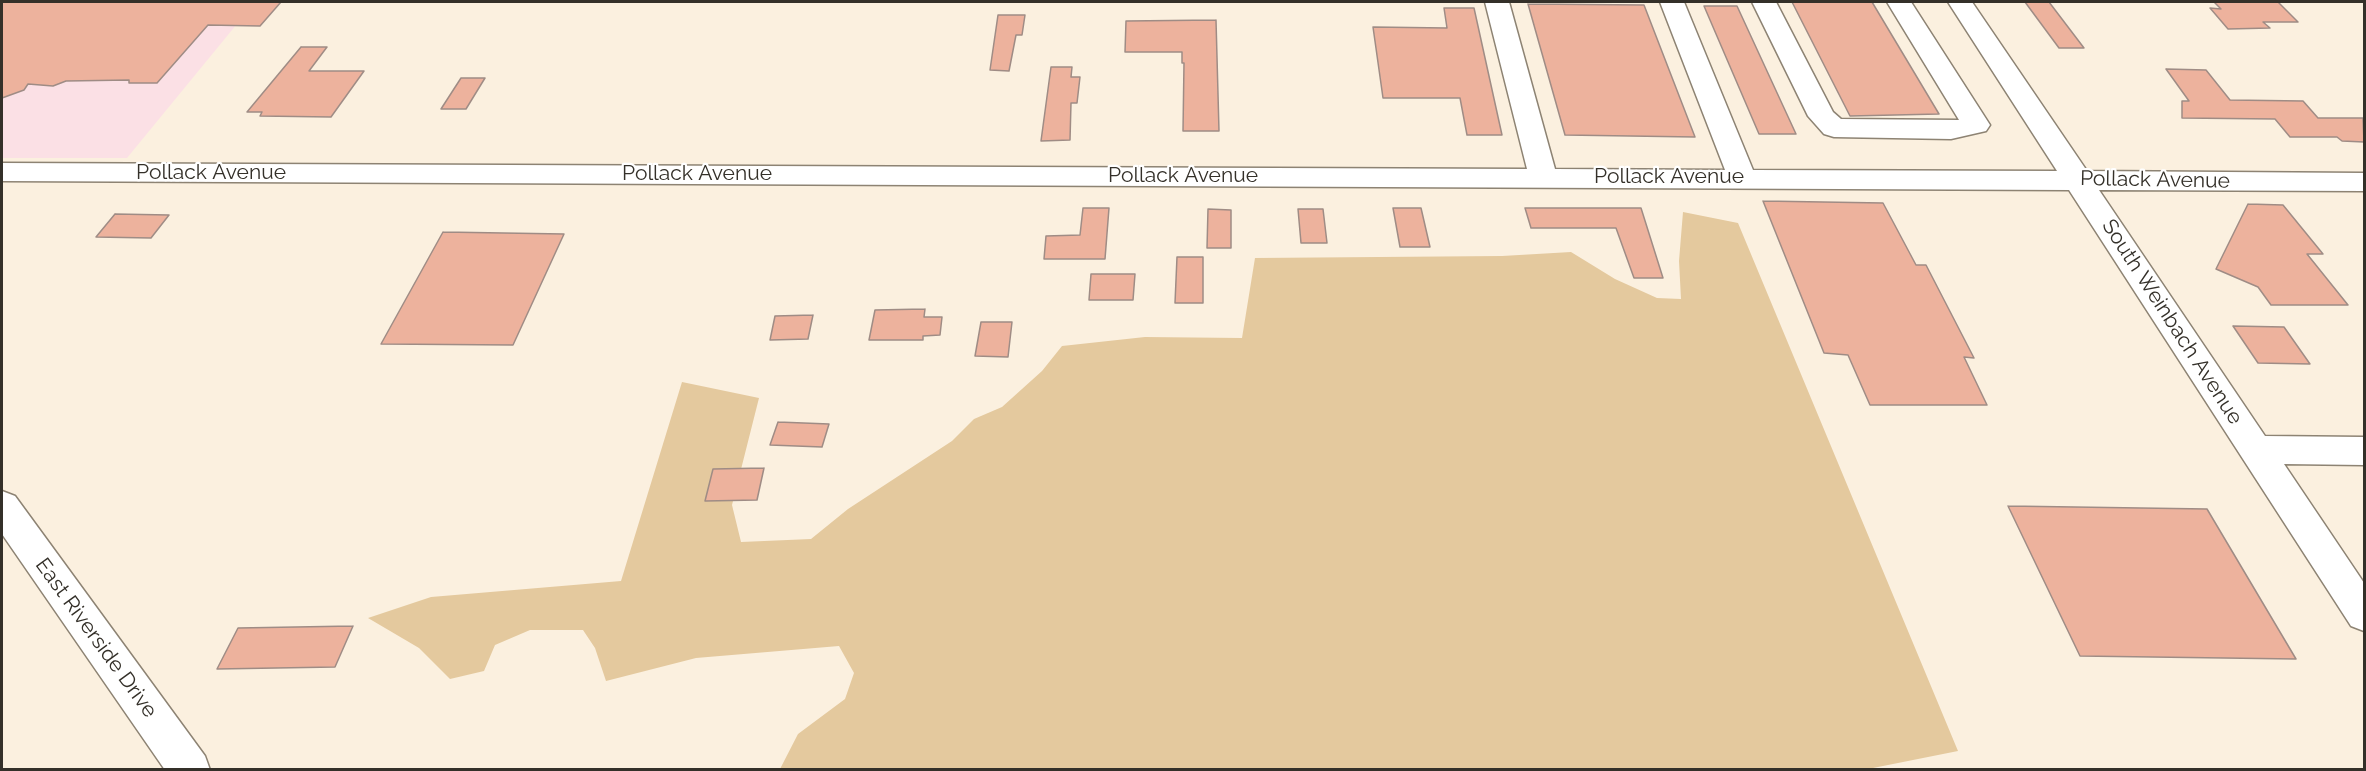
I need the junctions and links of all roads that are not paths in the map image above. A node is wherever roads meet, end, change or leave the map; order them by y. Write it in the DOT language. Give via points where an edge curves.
graph roads {
  1 [pos="1497,2"];
  2 [pos="1671,2"];
  3 [pos="1764,2"];
  4 [pos="1899,2"];
  5 [pos="1960,2"];
  6 [pos="2,172"];
  7 [pos="1543,177"];
  8 [pos="1743,177"];
  9 [pos="2078,179"];
  10 [pos="2364,182"];
  11 [pos="2257,450"];
  12 [pos="2364,451"];
  13 [pos="2,506"];
  14 [pos="2364,614"];
  15 [pos="179,768"];
  1 -- 7 [label="street"];
  2 -- 8 [label="street"];
  3 -- 4 [label="street" via="1822,116 1834,129 1951,130 1976,125"];
  5 -- 9 [label="street, South Weinbach Avenue"];
  6 -- 7 [label="street, Pollack Avenue"];
  7 -- 8 [label="street, Pollack Avenue"];
  8 -- 9 [label="street, Pollack Avenue"];
  9 -- 10 [label="street, Pollack Avenue"];
  9 -- 11 [label="street, South Weinbach Avenue"];
  11 -- 12 [label="street"];
  11 -- 14 [label="street, South Weinbach Avenue"];
  13 -- 15 [label="street, East Riverside Drive"];
}
